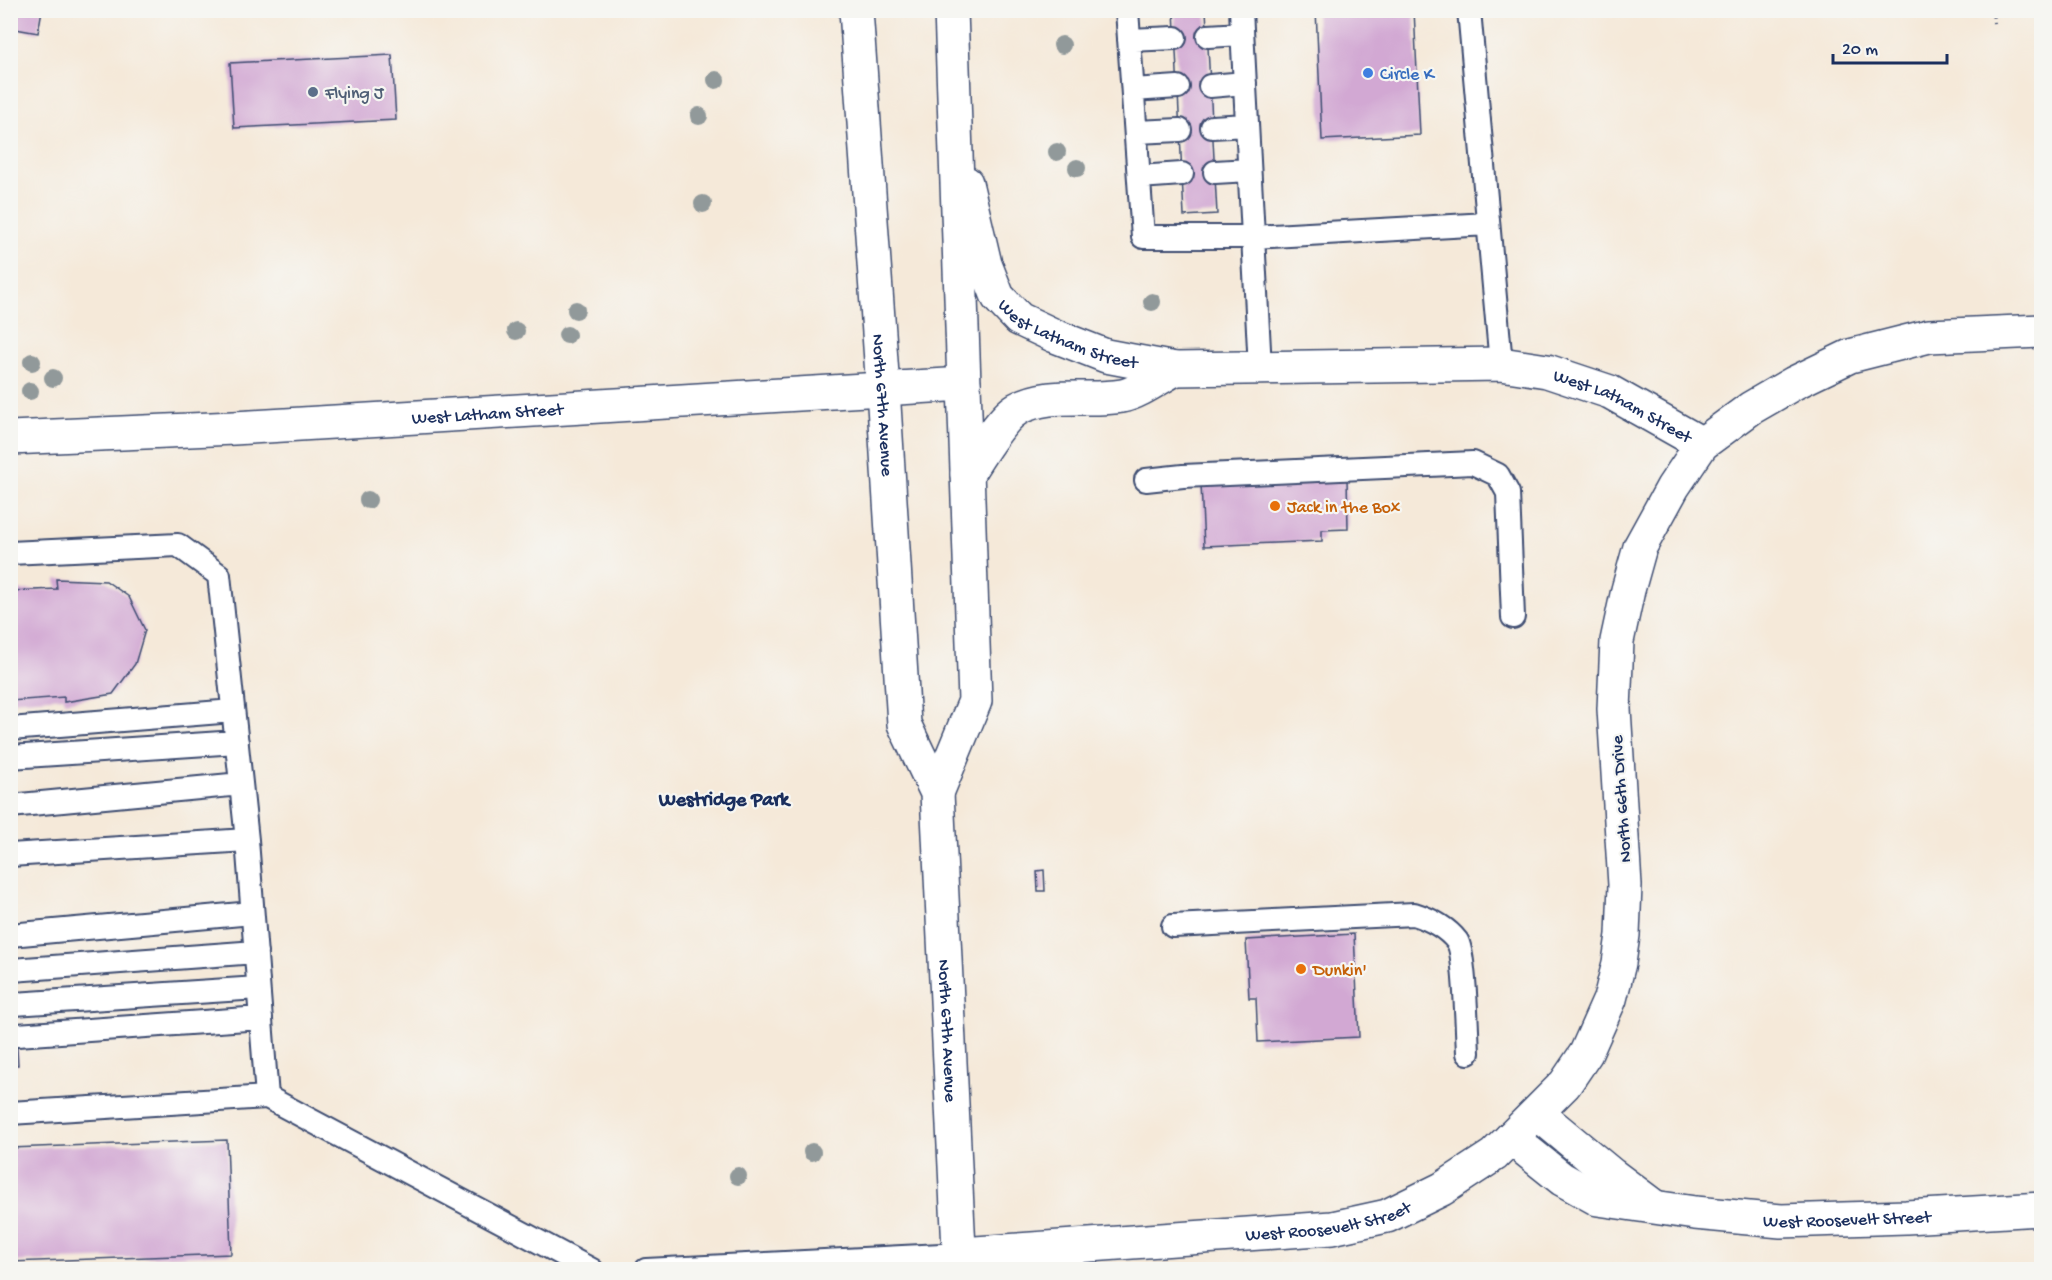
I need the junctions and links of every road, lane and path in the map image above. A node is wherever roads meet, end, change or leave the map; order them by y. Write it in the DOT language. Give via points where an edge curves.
graph roads {
  1 [pos="856,10"];
  2 [pos="951,10"];
  3 [pos="1127,10"];
  4 [pos="1241,10"];
  5 [pos="1469,10"];
  6 [pos="1993,10"];
  7 [pos="1994,23"];
  8 [pos="1242,34"];
  9 [pos="1208,36"];
  10 [pos="1175,38"];
  11 [pos="1129,40"];
  12 [pos="1245,83"];
  13 [pos="1210,86"];
  14 [pos="1178,87"];
  15 [pos="1133,90"];
  16 [pos="1247,125"];
  17 [pos="954,126"];
  18 [pos="1212,127"];
  19 [pos="1180,130"];
  20 [pos="1136,132"];
  21 [pos="1250,170"];
  22 [pos="1215,172"];
  23 [pos="1182,174"];
  24 [pos="1139,177"];
  25 [pos="1488,224"];
  26 [pos="1253,237"];
  27 [pos="2042,331"];
  28 [pos="1501,364"];
  29 [pos="1260,368"];
  30 [pos="1175,369"];
  31 [pos="964,384"];
  32 [pos="883,389"];
  33 [pos="10,438"];
  34 [pos="1702,444"];
  35 [pos="967,474"];
  36 [pos="1146,480"];
  37 [pos="10,553"];
  38 [pos="1514,617"];
  39 [pos="233,711"];
  40 [pos="10,729"];
  41 [pos="237,742"];
  42 [pos="10,757"];
  43 [pos="241,784"];
  44 [pos="938,793"];
  45 [pos="10,806"];
  46 [pos="247,840"];
  47 [pos="10,855"];
  48 [pos="252,913"];
  49 [pos="1173,926"];
  50 [pos="10,935"];
  51 [pos="256,952"];
  52 [pos="12,970"];
  53 [pos="258,987"];
  54 [pos="15,1004"];
  55 [pos="261,1018"];
  56 [pos="17,1035"];
  57 [pos="1468,1053"];
  58 [pos="267,1097"];
  59 [pos="10,1113"];
  60 [pos="1537,1113"];
  61 [pos="1511,1138"];
  62 [pos="1654,1206"];
  63 [pos="2042,1209"];
  64 [pos="960,1262"];
  65 [pos="592,1269"];
  66 [pos="646,1269"];
  1 -- 32 [label="street, North 67th Avenue"];
  2 -- 17 [label="street, North 67th Avenue"];
  3 -- 11 [label="lane"];
  4 -- 8 [label="lane"];
  5 -- 25 [label="lane"];
  6 -- 7 [label="path"];
  8 -- 9 [label="lane"];
  8 -- 12 [label="lane"];
  10 -- 11 [label="lane"];
  11 -- 15 [label="lane"];
  12 -- 13 [label="lane"];
  12 -- 16 [label="lane"];
  14 -- 15 [label="lane"];
  15 -- 20 [label="lane"];
  16 -- 18 [label="lane"];
  16 -- 21 [label="lane"];
  17 -- 30 [label="street, West Latham Street" via="972,214 998,297 1019,319 1055,336 1106,356"];
  17 -- 31 [label="street, North 67th Avenue"];
  19 -- 20 [label="lane"];
  20 -- 24 [label="lane"];
  21 -- 22 [label="lane"];
  21 -- 26 [label="lane"];
  23 -- 24 [label="lane"];
  24 -- 26 [label="lane" via="1143,237"];
  25 -- 26 [label="lane"];
  25 -- 28 [label="lane"];
  26 -- 29 [label="lane"];
  27 -- 34 [label="street, West Latham Street" via="1929,336 1850,356 1750,408"];
  28 -- 29 [label="street, West Latham Street"];
  28 -- 34 [label="street, West Latham Street" via="1546,371 1610,392"];
  29 -- 30 [label="street, West Latham Street"];
  30 -- 35 [label="street, West Latham Street" via="1127,395 1037,401 1016,410 991,437"];
  31 -- 32 [label="street, West Latham Street"];
  31 -- 35 [label="street, North 67th Avenue"];
  32 -- 33 [label="street, West Latham Street"];
  32 -- 44 [label="street, North 67th Avenue" via="904,724"];
  34 -- 60 [label="street, North 66th Drive" via="1640,547 1617,640 1614,709 1625,885 1619,963 1610,999 1586,1053 1565,1084"];
  35 -- 44 [label="street, North 67th Avenue" via="975,701"];
  36 -- 38 [label="lane" via="1473,463 1498,475 1508,493"];
  37 -- 39 [label="lane" via="178,545 219,575"];
  39 -- 40 [label="lane"];
  39 -- 41 [label="lane"];
  41 -- 42 [label="lane"];
  41 -- 43 [label="lane"];
  43 -- 45 [label="lane"];
  43 -- 46 [label="lane"];
  44 -- 64 [label="street, North 67th Avenue"];
  46 -- 47 [label="lane"];
  46 -- 48 [label="lane"];
  48 -- 50 [label="lane"];
  48 -- 51 [label="lane"];
  49 -- 57 [label="lane" via="1414,914 1427,918 1459,943"];
  51 -- 52 [label="lane"];
  51 -- 53 [label="lane"];
  53 -- 54 [label="lane"];
  53 -- 55 [label="lane"];
  55 -- 56 [label="lane"];
  55 -- 58 [label="lane"];
  58 -- 59 [label="lane"];
  58 -- 65 [label="lane"];
  60 -- 61 [label="street, North 66th Drive"];
  60 -- 62 [label="street, West Roosevelt Street"];
  61 -- 62 [label="street, West Roosevelt Street" via="1562,1179 1598,1199"];
  61 -- 64 [label="street, West Roosevelt Street" via="1494,1155 1387,1216 1332,1228"];
  62 -- 63 [label="street, West Roosevelt Street" via="1781,1221"];
  64 -- 66 [label="lane"];
}
